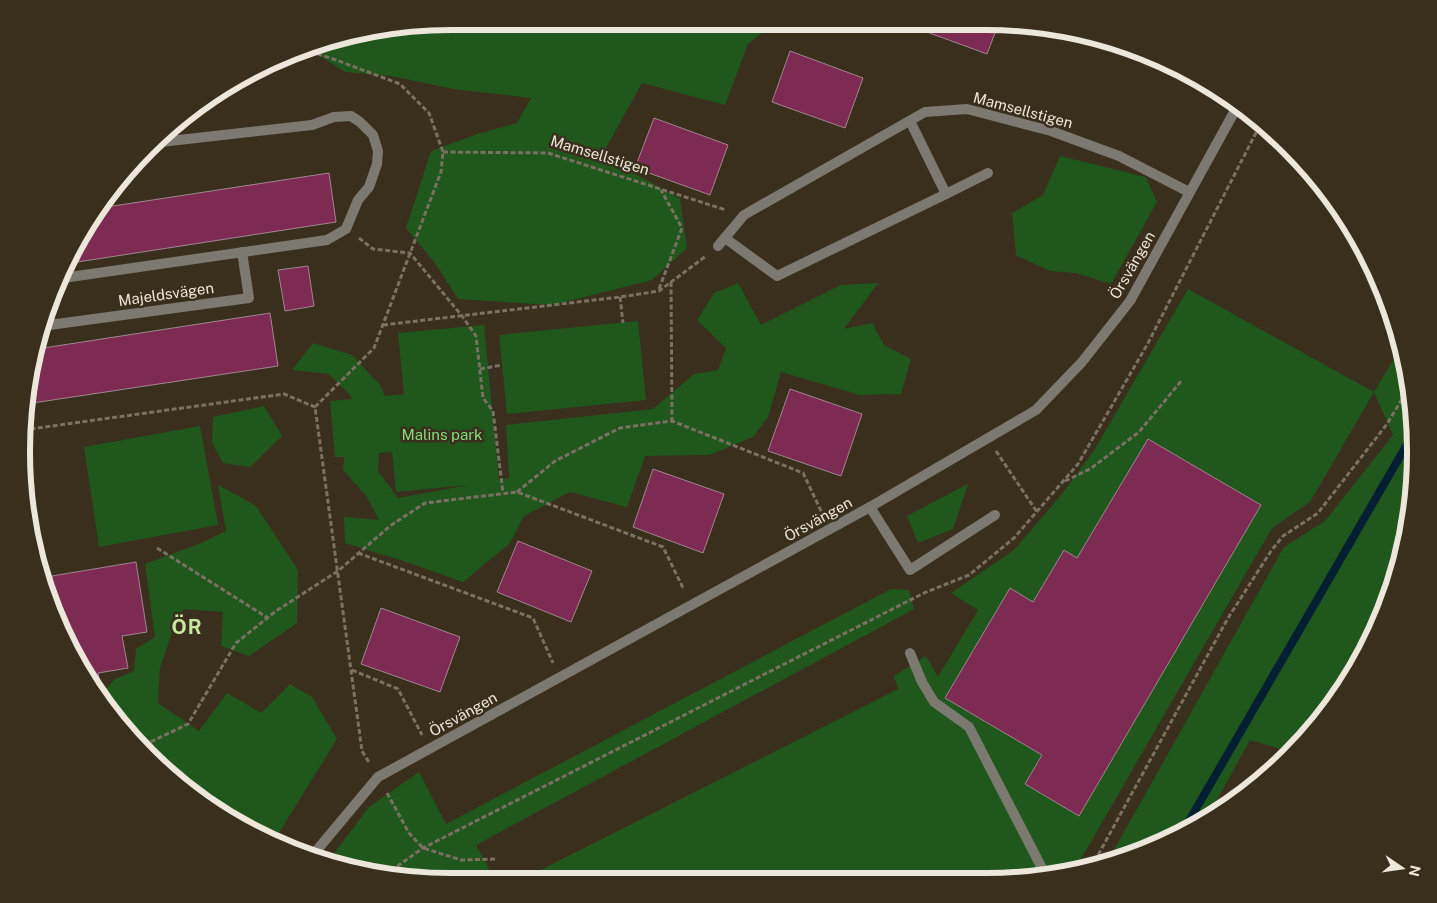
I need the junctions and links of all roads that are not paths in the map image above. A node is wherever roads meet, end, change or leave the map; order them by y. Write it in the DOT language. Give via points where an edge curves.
graph roads {
  1 [pos="1234,111"];
  2 [pos="910,121"];
  3 [pos="167,141"];
  4 [pos="988,174"];
  5 [pos="1189,192"];
  6 [pos="946,194"];
  7 [pos="725,238"];
  8 [pos="718,246"];
  9 [pos="242,252"];
  10 [pos="68,277"];
  11 [pos="49,325"];
  12 [pos="870,507"];
  13 [pos="995,515"];
  14 [pos="910,653"];
  15 [pos="316,851"];
  16 [pos="1042,869"];
  1 -- 5 [label="street, Örsvängen"];
  2 -- 5 [label="street, Mamsellstigen" via="925,112 967,109 1052,131 1119,156"];
  2 -- 6 [label="street"];
  2 -- 7 [label="street, Mamsellstigen" via="744,215"];
  3 -- 9 [label="street, Majeldsvägen" via="312,125 334,117 351,116 373,135 378,151 377,164 369,187 358,200 346,229 327,240"];
  4 -- 6 [label="street"];
  5 -- 12 [label="street, Örsvängen" via="1130,301 1082,362 1036,410"];
  6 -- 7 [label="street" via="777,276"];
  7 -- 8 [label="street, Mamsellstigen"];
  9 -- 10 [label="street, Majeldsvägen"];
  9 -- 11 [label="street, Majeldsvägen" via="249,298"];
  12 -- 13 [label="street" via="910,570"];
  12 -- 15 [label="street, Örsvängen" via="378,777"];
  14 -- 16 [label="street" via="934,702 969,727"];
}
